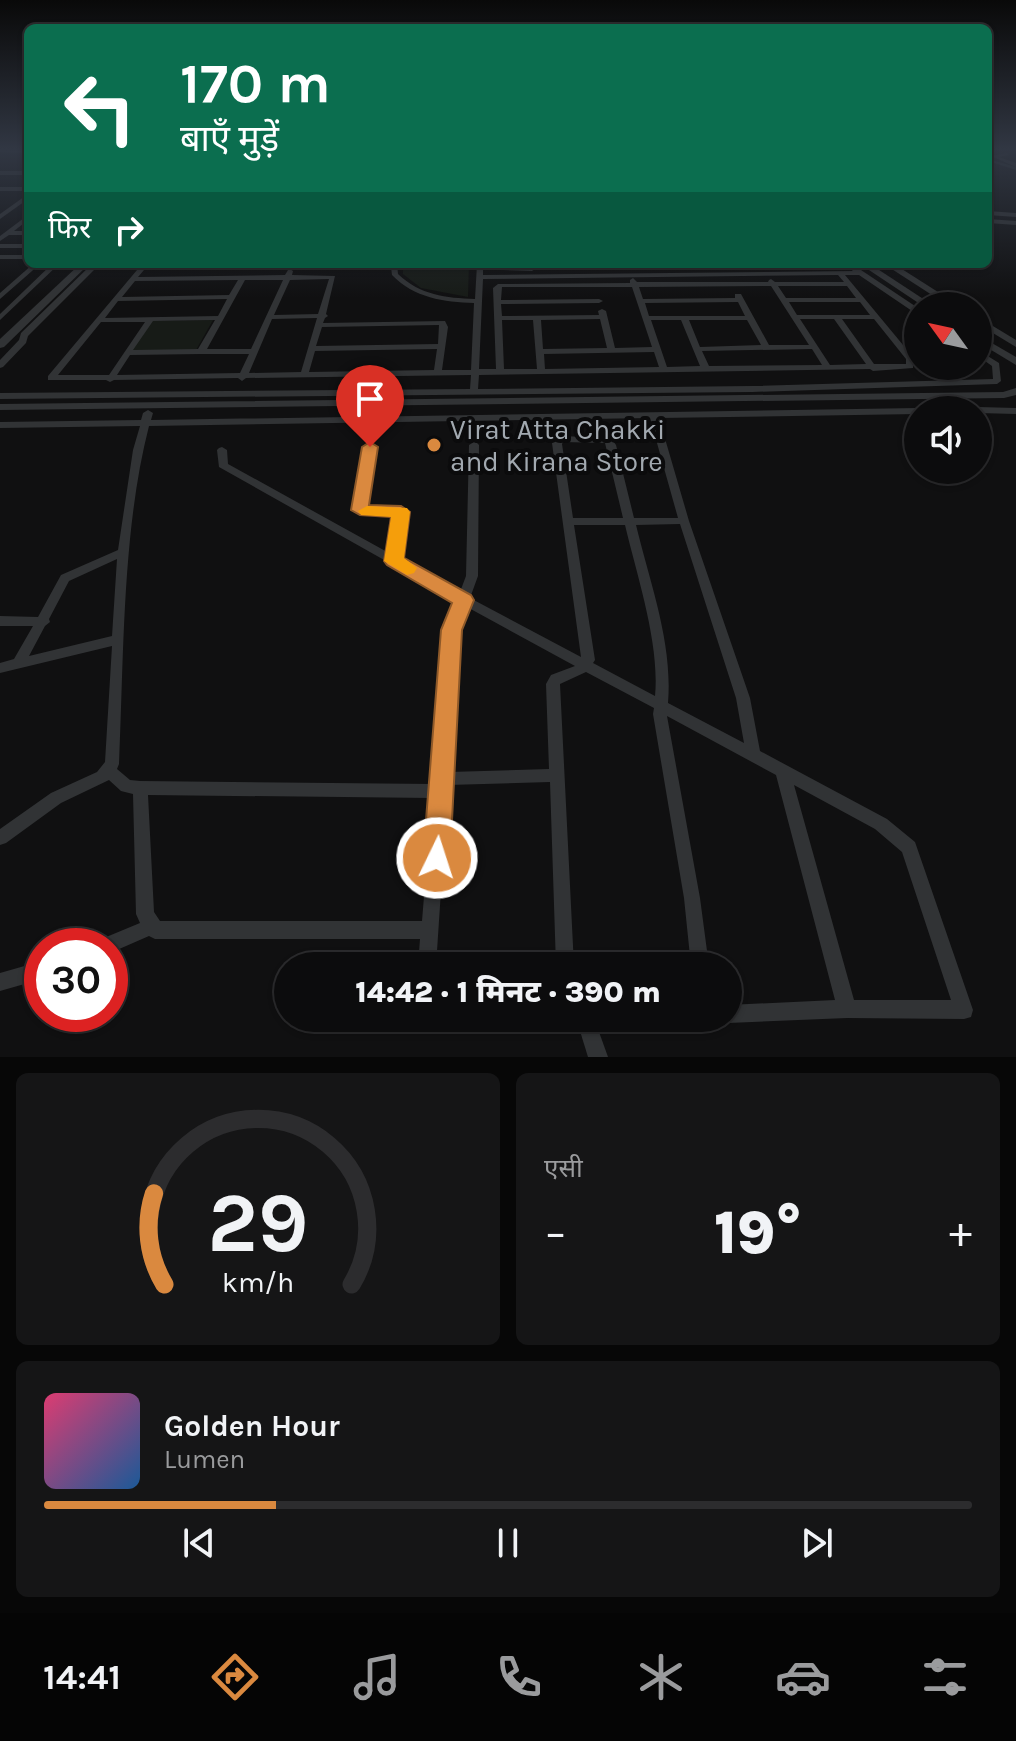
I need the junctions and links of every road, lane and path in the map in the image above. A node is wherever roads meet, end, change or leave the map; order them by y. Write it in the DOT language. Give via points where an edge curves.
graph roads {
  1 [pos="23,199"];
  2 [pos="24,209"];
  3 [pos="4,213"];
  4 [pos="992,217"];
  5 [pos="1016,219"];
  6 [pos="24,222"];
  7 [pos="8,233"];
  8 [pos="24,233"];
  9 [pos="0,239"];
  10 [pos="0,246"];
  11 [pos="24,246"];
  12 [pos="0,257"];
  13 [pos="24,257"];
  14 [pos="32,268"];
  15 [pos="52,268"];
  16 [pos="70,268"];
  17 [pos="88,268"];
  18 [pos="88,268"];
  19 [pos="142,268"];
  20 [pos="291,268"];
  21 [pos="394,268"];
  22 [pos="480,268"];
  23 [pos="617,268"];
  24 [pos="894,268"];
  25 [pos="772,269"];
  26 [pos="863,269"];
  27 [pos="637,271"];
  28 [pos="840,273"];
  29 [pos="288,276"];
  30 [pos="243,277"];
  31 [pos="480,277"];
  32 [pos="134,279"];
  33 [pos="773,284"];
  34 [pos="848,284"];
  35 [pos="595,285"];
  36 [pos="732,285"];
  37 [pos="635,286"];
  38 [pos="0,288"];
  39 [pos="10,288"];
  40 [pos="32,288"];
  41 [pos="904,292"];
  42 [pos="933,292"];
  43 [pos="0,297"];
  44 [pos="232,297"];
  45 [pos="118,299"];
  46 [pos="740,300"];
  47 [pos="783,300"];
  48 [pos="862,300"];
  49 [pos="904,300"];
  50 [pos="479,301"];
  51 [pos="599,301"];
  52 [pos="640,301"];
  53 [pos="499,302"];
  54 [pos="269,317"];
  55 [pos="604,317"];
  56 [pos="794,317"];
  57 [pos="836,317"];
  58 [pos="876,317"];
  59 [pos="0,318"];
  60 [pos="220,318"];
  61 [pos="499,318"];
  62 [pos="646,318"];
  63 [pos="684,318"];
  64 [pos="750,318"];
  65 [pos="537,319"];
  66 [pos="101,320"];
  67 [pos="150,320"];
  68 [pos="322,320"];
  69 [pos="992,329"];
  70 [pos="0,332"];
  71 [pos="1016,344"];
  72 [pos="0,345"];
  73 [pos="441,346"];
  74 [pos="814,347"];
  75 [pos="992,347"];
  76 [pos="766,348"];
  77 [pos="313,349"];
  78 [pos="657,349"];
  79 [pos="697,349"];
  80 [pos="612,350"];
  81 [pos="254,351"];
  82 [pos="201,352"];
  83 [pos="539,352"];
  84 [pos="127,353"];
  85 [pos="992,362"];
  86 [pos="1016,362"];
  87 [pos="0,365"];
  88 [pos="828,368"];
  89 [pos="873,368"];
  90 [pos="664,370"];
  91 [pos="706,370"];
  92 [pos="438,372"];
  93 [pos="476,372"];
  94 [pos="500,372"];
  95 [pos="541,372"];
  96 [pos="304,375"];
  97 [pos="242,378"];
  98 [pos="110,379"];
  99 [pos="866,386"];
  100 [pos="474,391"];
  101 [pos="1016,391"];
  102 [pos="0,396"];
  103 [pos="160,396"];
  104 [pos="1016,402"];
  105 [pos="893,403"];
  106 [pos="0,407"];
  107 [pos="129,407"];
  108 [pos="904,407"];
  109 [pos="992,410"];
  110 [pos="1016,411"];
  111 [pos="654,416"];
  112 [pos="0,417"];
  113 [pos="147,419"];
  114 [pos="0,425"];
  115 [pos="474,445"];
  116 [pos="370,447"];
  117 [pos="222,450"];
  118 [pos="684,521"];
  119 [pos="569,522"];
  120 [pos="629,522"];
  121 [pos="123,552"];
  122 [pos="394,561"];
  123 [pos="464,600"];
  124 [pos="0,621"];
  125 [pos="44,622"];
  126 [pos="116,640"];
  127 [pos="19,663"];
  128 [pos="585,665"];
  129 [pos="0,668"];
  130 [pos="660,705"];
  131 [pos="753,756"];
  132 [pos="109,771"];
  133 [pos="783,772"];
  134 [pos="557,775"];
  135 [pos="442,785"];
  136 [pos="140,788"];
  137 [pos="0,838"];
  138 [pos="151,927"];
  139 [pos="429,930"];
  140 [pos="128,936"];
  141 [pos="428,952"];
  142 [pos="564,952"];
  143 [pos="698,952"];
  144 [pos="24,975"];
  145 [pos="0,982"];
  146 [pos="847,1009"];
  147 [pos="742,1013"];
  148 [pos="590,1032"];
  149 [pos="598,1057"];
  1 -- 3 [label="street"];
  2 -- 3 [label="street"];
  4 -- 5 [label="street"];
  6 -- 7 [label="street"];
  7 -- 8 [label="street"];
  7 -- 9 [label="street"];
  10 -- 11 [label="street"];
  12 -- 13 [label="street"];
  14 -- 39 [label="street"];
  15 -- 40 [label="street"];
  16 -- 70 [label="street"];
  17 -- 72 [label="street"];
  18 -- 87 [label="street"];
  19 -- 32 [label="street"];
  20 -- 29 [label="street"];
  21 -- 50 [label="street" via="395,275 415,291"];
  22 -- 31 [label="street"];
  23 -- 27 [label="street"];
  24 -- 42 [label="street"];
  25 -- 27 [label="street"];
  25 -- 28 [label="street"];
  25 -- 33 [label="street"];
  26 -- 28 [label="street"];
  26 -- 41 [label="street"];
  26 -- 49 [label="street"];
  27 -- 31 [label="street"];
  27 -- 37 [label="street"];
  28 -- 34 [label="street"];
  29 -- 30 [label="street"];
  29 -- 54 [label="street"];
  29 -- 68 [label="street" via="336,279"];
  30 -- 32 [label="street"];
  30 -- 44 [label="street"];
  31 -- 50 [label="street"];
  32 -- 45 [label="street"];
  33 -- 34 [label="street"];
  33 -- 36 [label="street"];
  33 -- 47 [label="street"];
  34 -- 48 [label="street"];
  35 -- 37 [label="street"];
  35 -- 51 [label="street"];
  35 -- 53 [label="street" via="500,285"];
  36 -- 37 [label="street"];
  36 -- 46 [label="street"];
  37 -- 52 [label="street"];
  38 -- 39 [label="street"];
  39 -- 40 [label="street"];
  39 -- 43 [label="street"];
  40 -- 59 [label="street"];
  44 -- 45 [label="street"];
  44 -- 60 [label="street"];
  45 -- 66 [label="street"];
  46 -- 52 [label="street"];
  46 -- 64 [label="street"];
  47 -- 48 [label="street"];
  47 -- 56 [label="street"];
  48 -- 58 [label="street"];
  50 -- 93 [label="street"];
  51 -- 53 [label="street"];
  51 -- 55 [label="street"];
  52 -- 62 [label="street"];
  53 -- 61 [label="street"];
  54 -- 68 [label="street"];
  54 -- 81 [label="street"];
  55 -- 65 [label="street"];
  55 -- 80 [label="street"];
  56 -- 57 [label="street"];
  56 -- 74 [label="street"];
  57 -- 58 [label="street"];
  57 -- 89 [label="street"];
  58 -- 89 [label="street" via="912,364"];
  60 -- 67 [label="street"];
  60 -- 82 [label="street"];
  61 -- 65 [label="street"];
  61 -- 94 [label="street"];
  62 -- 63 [label="street"];
  62 -- 78 [label="street"];
  63 -- 64 [label="street"];
  63 -- 79 [label="street"];
  64 -- 76 [label="street"];
  65 -- 83 [label="street"];
  66 -- 67 [label="street"];
  66 -- 98 [label="street" via="51,377"];
  67 -- 84 [label="street"];
  68 -- 73 [label="street" via="439,322 444,327"];
  68 -- 77 [label="street"];
  69 -- 71 [label="street"];
  73 -- 77 [label="street"];
  73 -- 92 [label="street"];
  74 -- 76 [label="street"];
  74 -- 88 [label="street"];
  75 -- 86 [label="street"];
  76 -- 79 [label="street"];
  77 -- 96 [label="street"];
  78 -- 80 [label="street"];
  78 -- 90 [label="street"];
  79 -- 91 [label="street"];
  80 -- 83 [label="street"];
  81 -- 82 [label="street"];
  81 -- 97 [label="street"];
  82 -- 84 [label="street"];
  83 -- 95 [label="street"];
  84 -- 98 [label="street"];
  85 -- 99 [label="street" via="997,381"];
  88 -- 89 [label="street"];
  88 -- 91 [label="street"];
  90 -- 91 [label="street"];
  90 -- 95 [label="street"];
  92 -- 93 [label="street"];
  92 -- 96 [label="street"];
  93 -- 94 [label="street"];
  93 -- 100 [label="street"];
  94 -- 95 [label="street"];
  96 -- 97 [label="street"];
  97 -- 98 [label="street"];
  99 -- 100 [label="street"];
  99 -- 105 [label="street"];
  100 -- 103 [label="street"];
  101 -- 105 [label="street"];
  102 -- 103 [label="street"];
  103 -- 107 [label="street"];
  104 -- 105 [label="street"];
  105 -- 107 [label="street"];
  105 -- 108 [label="street"];
  105 -- 111 [label="street"];
  105 -- 113 [label="street"];
  106 -- 107 [label="street"];
  109 -- 110 [label="street"];
  111 -- 113 [label="street"];
  111 -- 118 [label="street"];
  112 -- 113 [label="street"];
  113 -- 114 [label="street"];
  113 -- 121 [label="street" via="133,473"];
  115 -- 123 [label="street" via="472,576"];
  116 -- 122 [label="street" via="358,507 401,512"];
  117 -- 122 [label="street" via="223,465"];
  118 -- 120 [label="street"];
  118 -- 131 [label="street" via="743,698"];
  119 -- 120 [label="street"];
  119 -- 120 [label="street" via="557,443 599,438 611,445"];
  119 -- 128 [label="street"];
  120 -- 130 [label="street" via="659,642"];
  121 -- 125 [label="street" via="65,578"];
  121 -- 126 [label="street"];
  122 -- 123 [label="street"];
  123 -- 128 [label="street"];
  123 -- 135 [label="street" via="452,630"];
  124 -- 125 [label="street"];
  125 -- 127 [label="street"];
  126 -- 127 [label="street"];
  126 -- 132 [label="street"];
  127 -- 129 [label="street"];
  128 -- 130 [label="street"];
  128 -- 134 [label="street" via="553,684"];
  130 -- 131 [label="street"];
  130 -- 143 [label="street"];
  131 -- 133 [label="street"];
  132 -- 136 [label="street" via="126,786"];
  132 -- 137 [label="street" via="56,798"];
  133 -- 146 [label="street"];
  133 -- 146 [label="street" via="881,824 909,847 964,1010"];
  134 -- 135 [label="street"];
  134 -- 142 [label="street"];
  135 -- 136 [label="street"];
  135 -- 139 [label="street"];
  136 -- 138 [label="street" via="145,914"];
  138 -- 139 [label="street"];
  138 -- 140 [label="street"];
  139 -- 141 [label="street"];
  144 -- 145 [label="street"];
  146 -- 147 [label="street"];
  148 -- 149 [label="street"];
}
